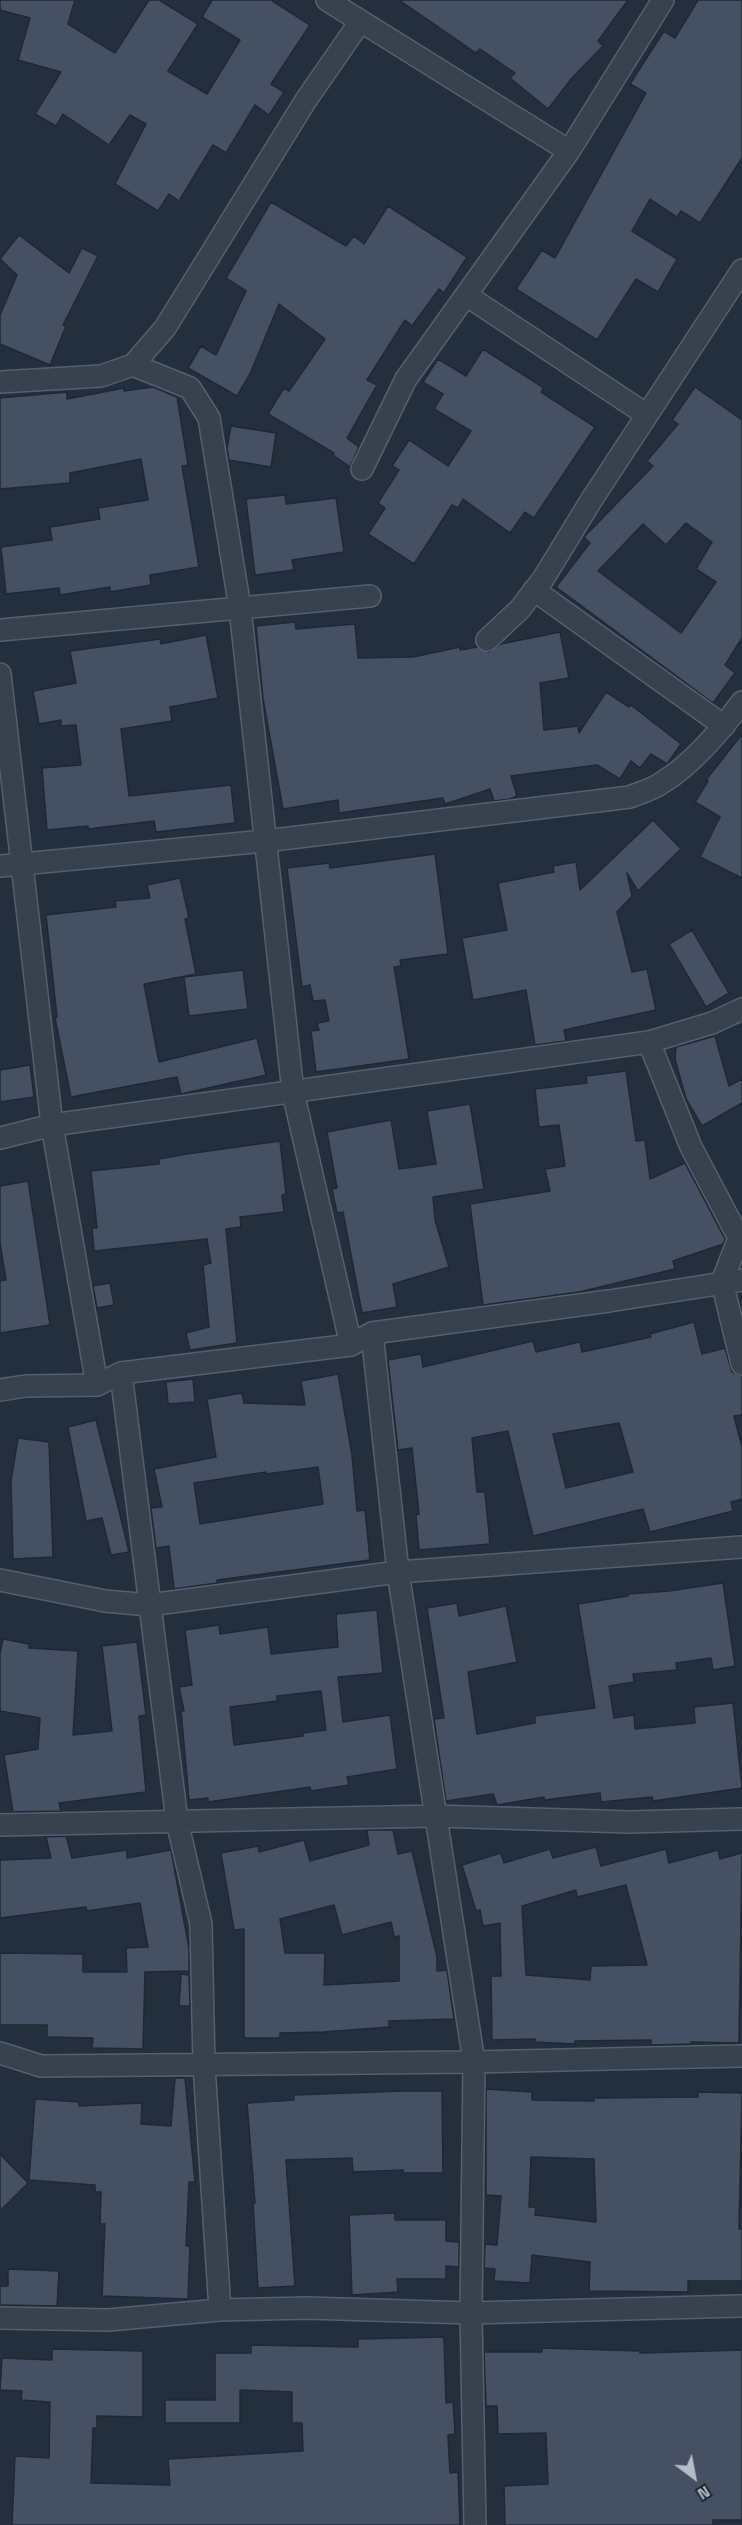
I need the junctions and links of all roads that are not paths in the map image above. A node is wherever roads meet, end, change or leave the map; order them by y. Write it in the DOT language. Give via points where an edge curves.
graph roads {
  1 [pos="327,0"];
  2 [pos="663,0"];
  3 [pos="360,22"];
  4 [pos="569,151"];
  5 [pos="742,270"];
  6 [pos="466,295"];
  7 [pos="735,296"];
  8 [pos="133,365"];
  9 [pos="0,382"];
  10 [pos="647,415"];
  11 [pos="362,469"];
  12 [pos="534,590"];
  13 [pos="370,596"];
  14 [pos="240,608"];
  15 [pos="0,630"];
  16 [pos="488,640"];
  17 [pos="0,674"];
  18 [pos="742,702"];
  19 [pos="724,726"];
  20 [pos="265,841"];
  21 [pos="10,864"];
  22 [pos="742,1010"];
  23 [pos="649,1042"];
  24 [pos="293,1092"];
  25 [pos="52,1125"];
  26 [pos="0,1138"];
  27 [pos="732,1281"];
  28 [pos="372,1333"];
  29 [pos="351,1345"];
  30 [pos="742,1364"];
  31 [pos="121,1373"];
  32 [pos="97,1385"];
  33 [pos="0,1390"];
  34 [pos="742,1547"];
  35 [pos="398,1572"];
  36 [pos="0,1580"];
  37 [pos="149,1605"];
  38 [pos="436,1816"];
  39 [pos="742,1819"];
  40 [pos="177,1821"];
  41 [pos="0,1825"];
  42 [pos="0,2053"];
  43 [pos="742,2056"];
  44 [pos="474,2062"];
  45 [pos="204,2066"];
  46 [pos="742,2306"];
  47 [pos="220,2310"];
  48 [pos="471,2313"];
  49 [pos="0,2318"];
  50 [pos="475,2525"];
  1 -- 3 [label="street"];
  2 -- 4 [label="street"];
  3 -- 4 [label="street"];
  3 -- 8 [label="street" via="306,100 165,328"];
  4 -- 6 [label="street"];
  5 -- 7 [label="street"];
  6 -- 10 [label="street"];
  6 -- 11 [label="street" via="406,379"];
  7 -- 10 [label="street"];
  8 -- 9 [label="street" via="101,376"];
  8 -- 14 [label="street" via="190,388 209,418"];
  10 -- 12 [label="street"];
  12 -- 16 [label="street"];
  12 -- 19 [label="street"];
  13 -- 14 [label="street"];
  14 -- 15 [label="street"];
  14 -- 20 [label="street"];
  17 -- 21 [label="street"];
  18 -- 19 [label="street"];
  19 -- 20 [label="street" via="660,784 630,797"];
  20 -- 21 [label="street"];
  20 -- 24 [label="street"];
  21 -- 25 [label="street"];
  22 -- 23 [label="street"];
  23 -- 24 [label="street"];
  23 -- 27 [label="street" via="691,1147 739,1238"];
  24 -- 25 [label="street"];
  24 -- 29 [label="street"];
  25 -- 26 [label="street"];
  25 -- 32 [label="street"];
  27 -- 28 [label="street"];
  27 -- 30 [label="street"];
  28 -- 29 [label="street"];
  28 -- 35 [label="street"];
  29 -- 31 [label="street"];
  31 -- 32 [label="street"];
  31 -- 37 [label="street"];
  32 -- 33 [label="street"];
  34 -- 35 [label="street"];
  35 -- 37 [label="street"];
  35 -- 38 [label="street"];
  36 -- 37 [label="street" via="105,1601"];
  37 -- 40 [label="street"];
  38 -- 39 [label="street" via="630,1822"];
  38 -- 40 [label="street"];
  38 -- 44 [label="street"];
  40 -- 41 [label="street"];
  40 -- 45 [label="street" via="201,1924"];
  42 -- 45 [label="street" via="41,2066"];
  43 -- 44 [label="street"];
  44 -- 45 [label="street"];
  44 -- 48 [label="street"];
  45 -- 47 [label="street"];
  46 -- 48 [label="street"];
  47 -- 48 [label="street" via="307,2308"];
  47 -- 49 [label="street" via="108,2320"];
  48 -- 50 [label="street"];
}
